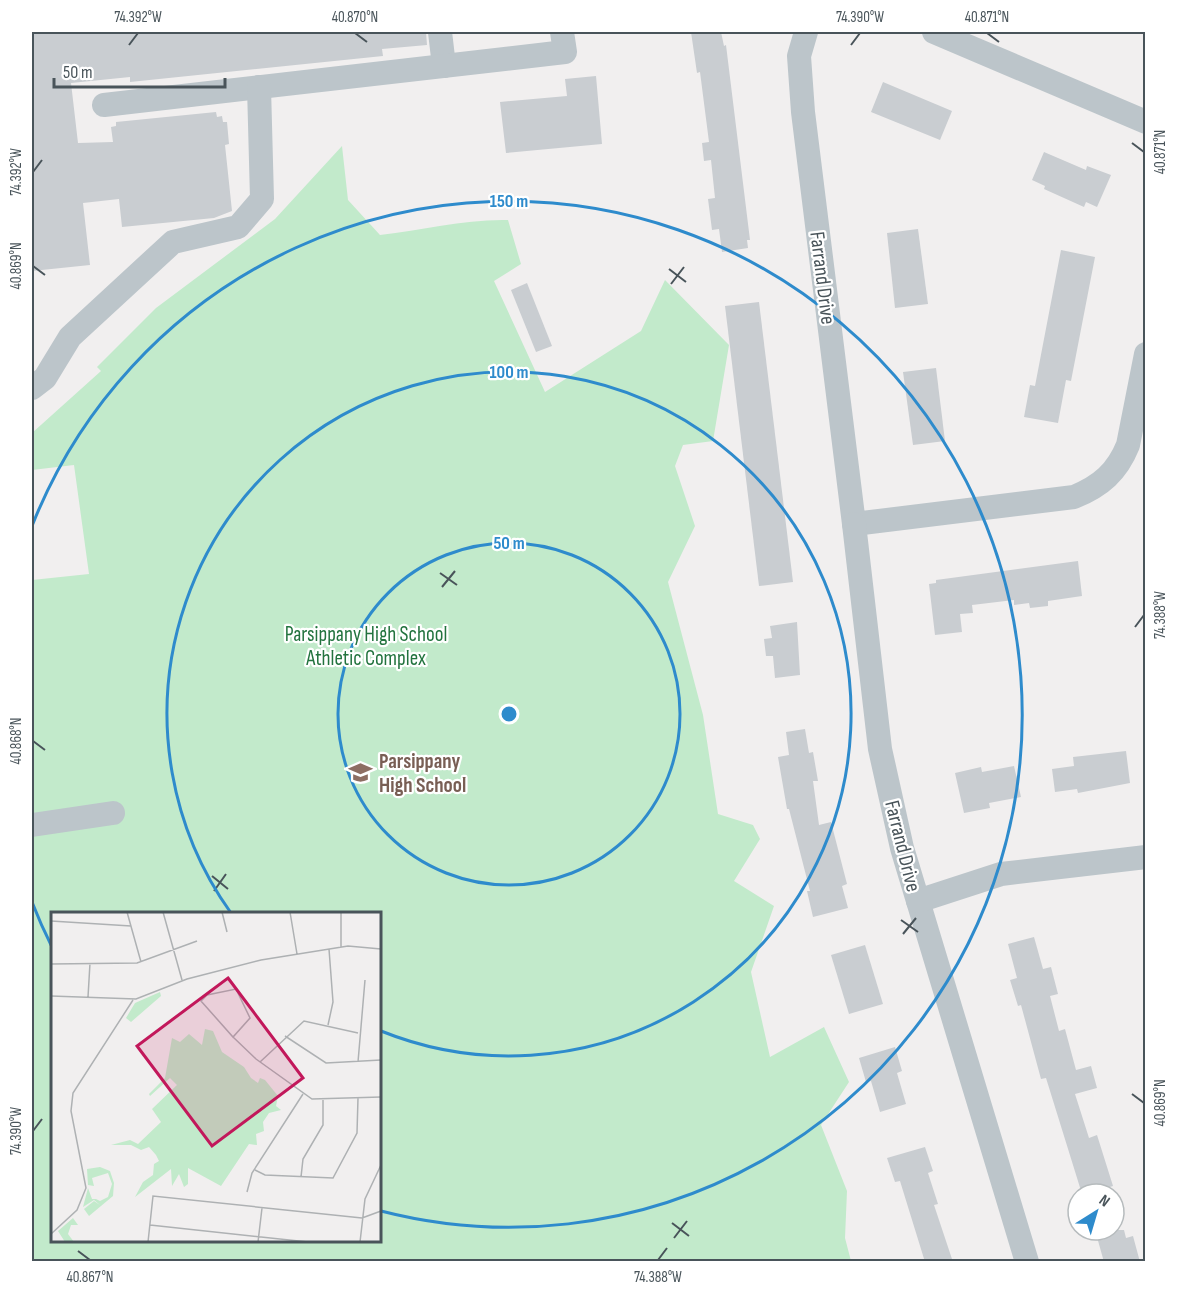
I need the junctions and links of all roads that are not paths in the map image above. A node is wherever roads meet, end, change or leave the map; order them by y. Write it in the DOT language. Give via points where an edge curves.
graph roads {
  1 [pos="440,32"];
  2 [pos="562,32"];
  3 [pos="806,32"];
  4 [pos="934,32"];
  5 [pos="444,66"];
  6 [pos="259,87"];
  7 [pos="104,105"];
  8 [pos="1146,122"];
  9 [pos="1146,354"];
  10 [pos="32,388"];
  11 [pos="854,524"];
  12 [pos="113,813"];
  13 [pos="32,825"];
  14 [pos="1146,857"];
  15 [pos="918,902"];
  16 [pos="1027,1262"];
  1 -- 5 [label="street"];
  2 -- 5 [label="street" via="565,52"];
  3 -- 11 [label="street, Farrand Drive" via="799,56 803,112"];
  4 -- 8 [label="street"];
  5 -- 6 [label="street"];
  6 -- 7 [label="street"];
  6 -- 10 [label="street" via="262,199 238,227 173,242 70,337 45,378"];
  9 -- 11 [label="street" via="1128,445 1118,466 1102,483 1074,497"];
  11 -- 15 [label="street, Farrand Drive" via="880,749"];
  12 -- 13 [label="street"];
  14 -- 15 [label="street" via="1001,874"];
  15 -- 16 [label="street, Farrand Drive"];
}
